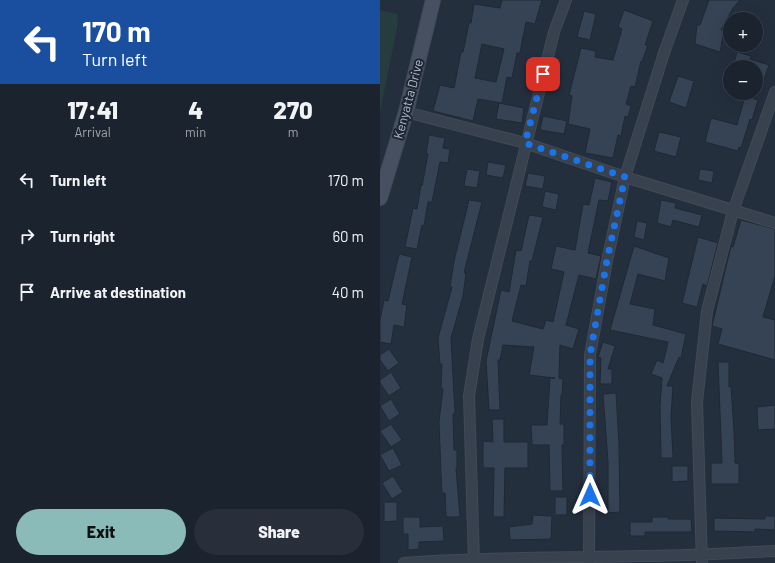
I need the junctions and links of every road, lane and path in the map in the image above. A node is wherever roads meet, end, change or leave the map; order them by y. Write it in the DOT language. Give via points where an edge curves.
graph roads {
  1 [pos="433,0"];
  2 [pos="566,0"];
  3 [pos="683,0"];
  4 [pos="775,92"];
  5 [pos="406,112"];
  6 [pos="525,143"];
  7 [pos="625,177"];
  8 [pos="380,198"];
  9 [pos="733,211"];
  10 [pos="775,223"];
  11 [pos="775,551"];
  12 [pos="702,558"];
  13 [pos="473,560"];
  14 [pos="589,560"];
  15 [pos="404,563"];
  1 -- 5 [label="main road, Kenyatta Drive"];
  2 -- 6 [label="street" via="554,32"];
  3 -- 7 [label="street"];
  4 -- 9 [label="street"];
  5 -- 6 [label="street"];
  5 -- 8 [label="main road, Kenyatta Drive"];
  6 -- 7 [label="street"];
  6 -- 13 [label="street" via="478,339 469,396"];
  7 -- 9 [label="street"];
  7 -- 14 [label="street" via="590,355"];
  9 -- 10 [label="street"];
  9 -- 12 [label="street" via="707,311 697,402"];
  11 -- 12 [label="street"];
  12 -- 14 [label="street"];
  13 -- 14 [label="street"];
  13 -- 15 [label="street"];
}
